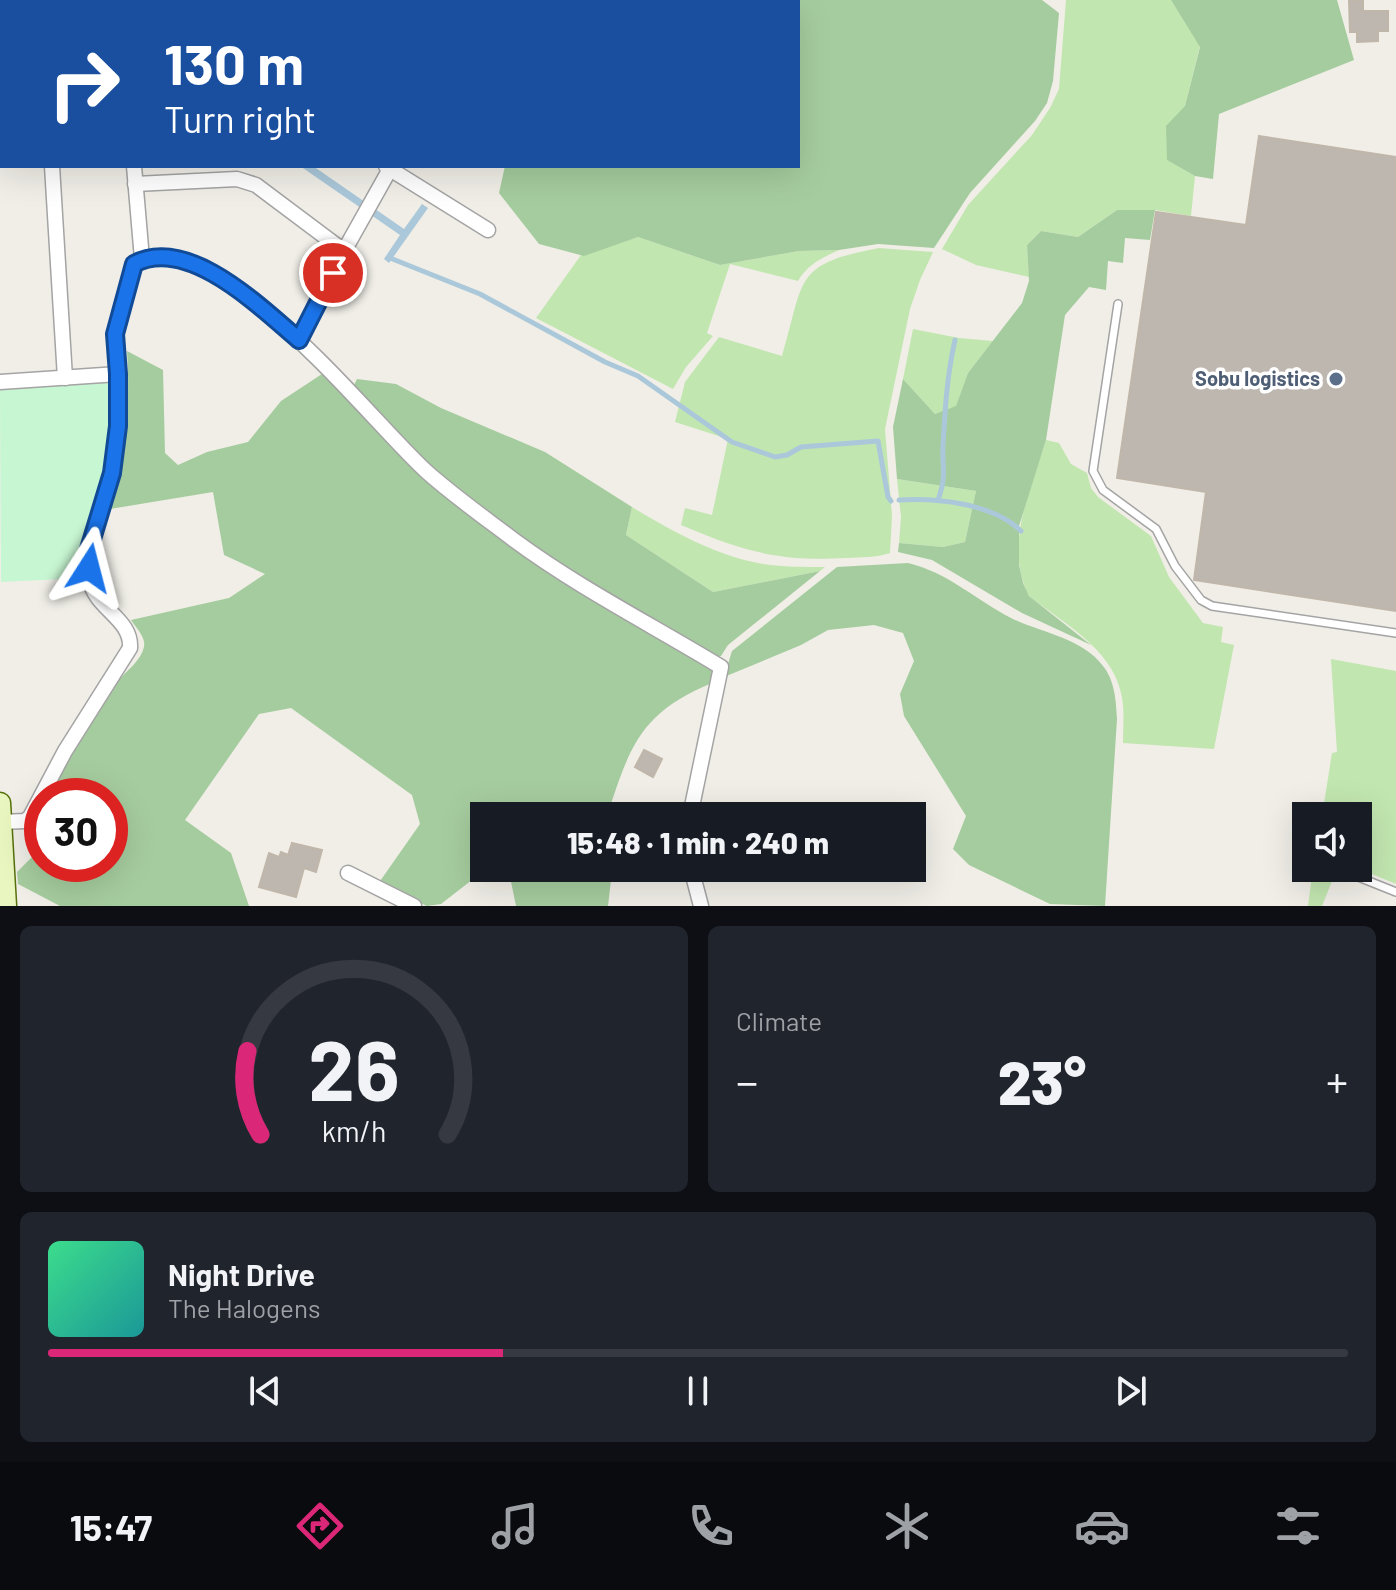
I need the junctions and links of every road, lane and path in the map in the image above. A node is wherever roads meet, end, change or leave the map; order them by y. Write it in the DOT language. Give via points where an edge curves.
graph roads {
  1 [pos="52,168"];
  2 [pos="134,168"];
  3 [pos="388,168"];
  4 [pos="135,184"];
  5 [pos="488,230"];
  6 [pos="344,251"];
  7 [pos="142,259"];
  8 [pos="1118,304"];
  9 [pos="299,340"];
  10 [pos="118,374"];
  11 [pos="65,378"];
  12 [pos="0,382"];
  13 [pos="1396,633"];
  14 [pos="693,802"];
  15 [pos="1,813"];
  16 [pos="348,873"];
  17 [pos="695,882"];
  18 [pos="1371,882"];
  19 [pos="1396,892"];
  20 [pos="6,906"];
  21 [pos="414,906"];
  22 [pos="701,906"];
  1 -- 11 [label="street"];
  2 -- 4 [label="street"];
  3 -- 5 [label="street"];
  3 -- 6 [label="street"];
  4 -- 6 [label="street" via="247,182"];
  4 -- 7 [label="street"];
  6 -- 9 [label="street"];
  7 -- 9 [label="street" via="162,256 192,262 246,295"];
  7 -- 10 [label="street" via="134,264 115,334"];
  8 -- 13 [label="lane" via="1093,471 1103,490 1156,529 1175,566 1201,600 1212,606"];
  9 -- 14 [label="street" via="427,472 586,589 721,667"];
  10 -- 11 [label="street"];
  10 -- 15 [label="street" via="112,473 89,549 89,568 95,594 128,630 130,648 30,817 25,821"];
  11 -- 12 [label="street"];
  15 -- 20 [label="street"];
  16 -- 21 [label="street"];
  17 -- 22 [label="street"];
  18 -- 19 [label="lane"];
}
